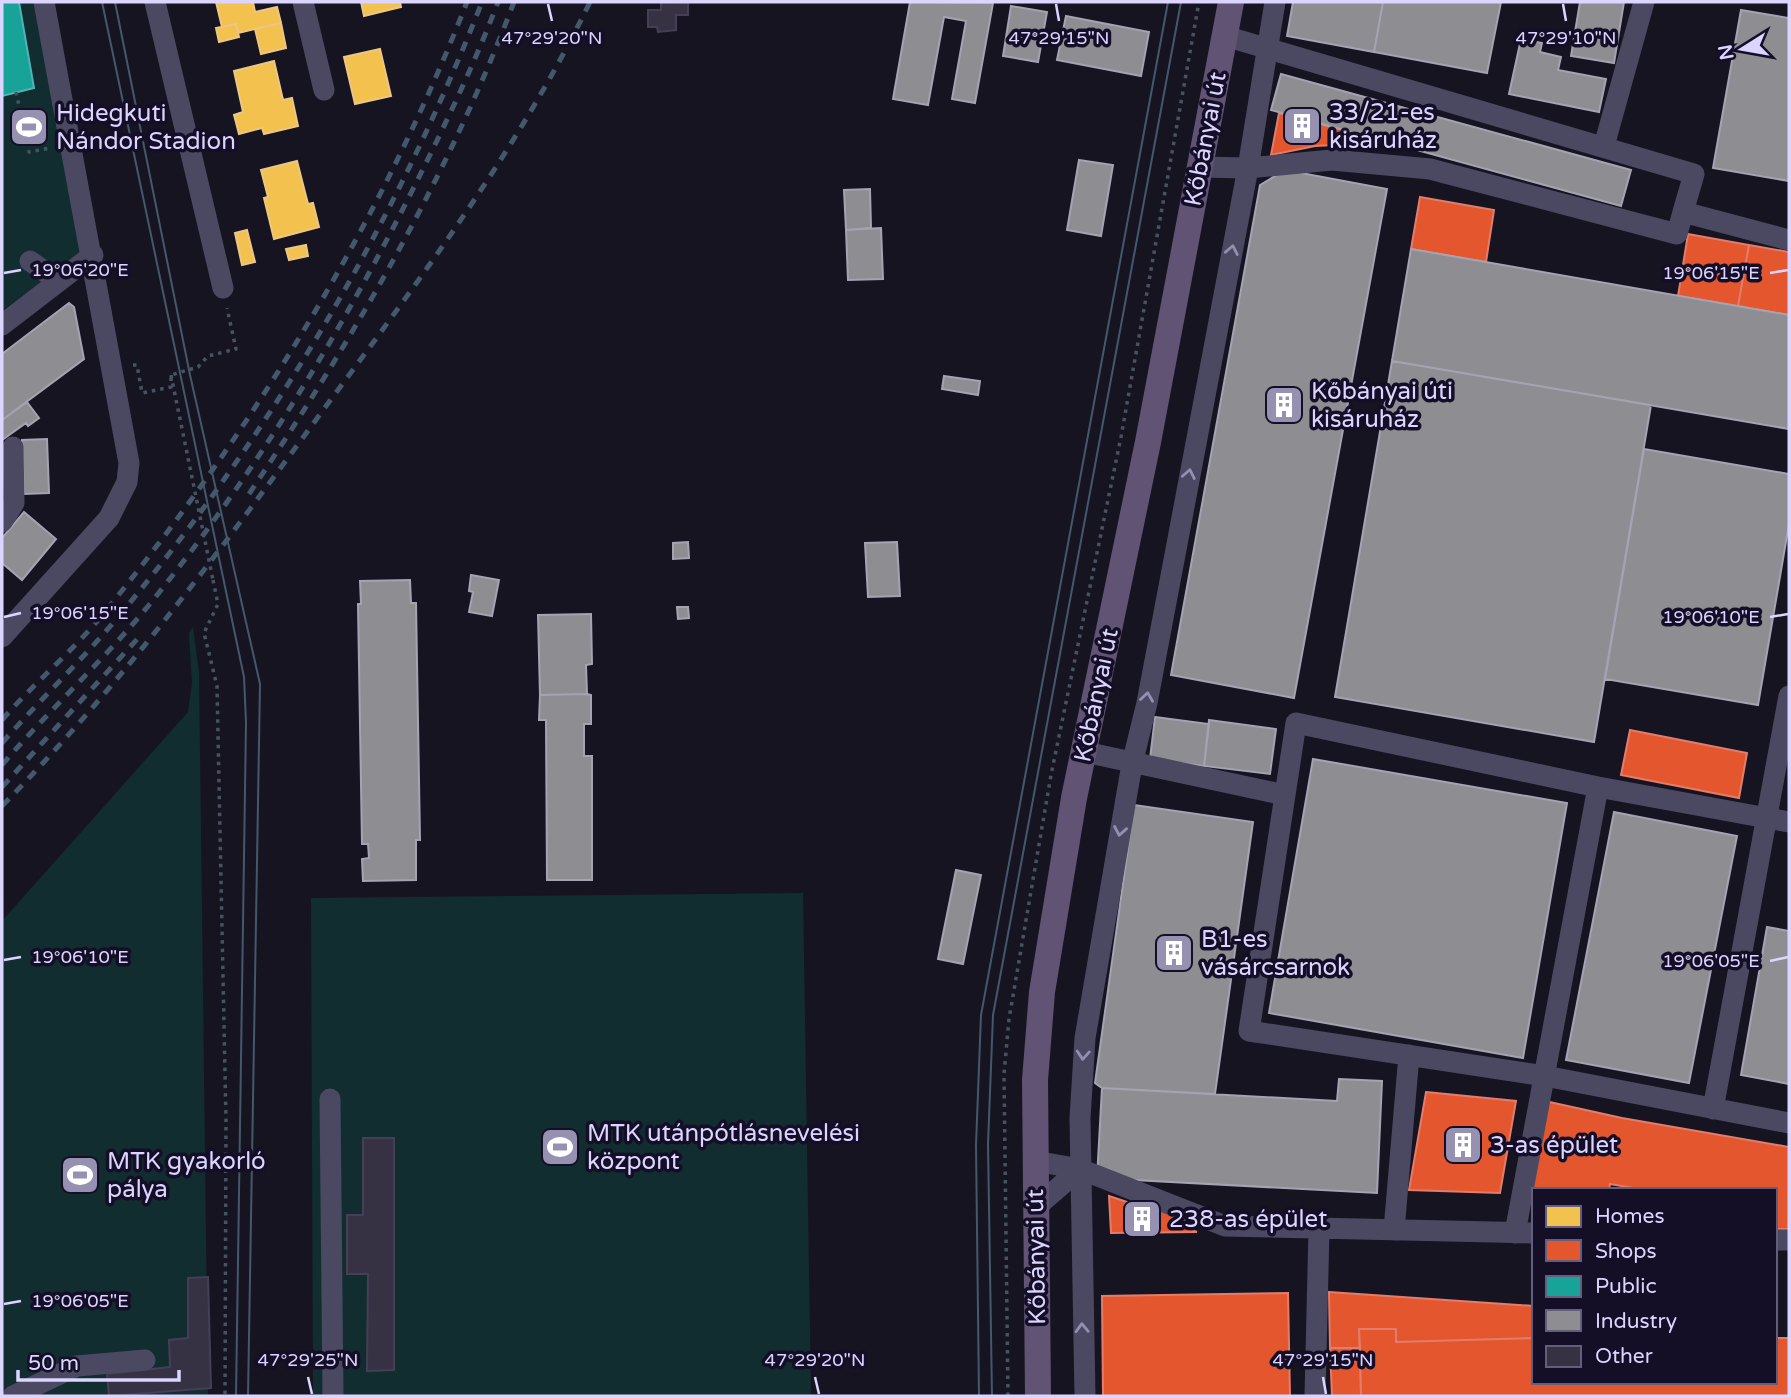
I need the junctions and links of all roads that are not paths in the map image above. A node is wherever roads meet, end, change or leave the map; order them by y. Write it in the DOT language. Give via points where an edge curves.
graph roads {
  1 [pos="44,2"];
  2 [pos="155,2"];
  3 [pos="303,2"];
  4 [pos="1231,2"];
  5 [pos="1275,2"];
  6 [pos="1644,2"];
  7 [pos="1225,36"];
  8 [pos="1265,46"];
  9 [pos="324,90"];
  10 [pos="1604,146"];
  11 [pos="1200,167"];
  12 [pos="1248,168"];
  13 [pos="1683,212"];
  14 [pos="1789,240"];
  15 [pos="93,255"];
  16 [pos="30,261"];
  17 [pos="58,281"];
  18 [pos="223,288"];
  19 [pos="2,325"];
  20 [pos="13,447"];
  21 [pos="2,522"];
  22 [pos="2,637"];
  23 [pos="1789,696"];
  24 [pos="1085,752"];
  25 [pos="1132,764"];
  26 [pos="1598,787"];
  27 [pos="1285,795"];
  28 [pos="1767,818"];
  29 [pos="1789,822"];
  30 [pos="1409,1055"];
  31 [pos="1545,1076"];
  32 [pos="330,1099"];
  33 [pos="1713,1109"];
  34 [pos="1789,1123"];
  35 [pos="1035,1161"];
  36 [pos="1080,1169"];
  37 [pos="1036,1207"];
  38 [pos="1319,1229"];
  39 [pos="1394,1230"];
  40 [pos="1524,1233"];
  41 [pos="145,1360"];
  42 [pos="13,1396"];
  43 [pos="333,1396"];
  44 [pos="1038,1396"];
  45 [pos="1085,1396"];
  46 [pos="1315,1396"];
  1 -- 15 [label="street"];
  2 -- 18 [label="street"];
  3 -- 9 [label="street"];
  4 -- 7 [label="main road, Kőbányai út"];
  5 -- 8 [label="street"];
  6 -- 10 [label="street"];
  7 -- 8 [label="street"];
  7 -- 11 [label="main road, Kőbányai út"];
  8 -- 10 [label="street"];
  8 -- 12 [label="street"];
  10 -- 13 [label="street" via="1694,174"];
  11 -- 12 [label="street"];
  11 -- 24 [label="main road, Kőbányai út"];
  12 -- 13 [label="street" via="1332,160 1430,169 1677,234"];
  25 -- 12 [label="street, one-way"];
  13 -- 14 [label="street"];
  15 -- 17 [label="street"];
  15 -- 22 [label="street" via="127,443 127,482 109,518"];
  16 -- 17 [label="street"];
  17 -- 19 [label="street"];
  20 -- 21 [label="street" via="14,503"];
  23 -- 28 [label="street"];
  24 -- 25 [label="street"];
  24 -- 35 [label="main road, Kőbányai út" via="1042,992"];
  25 -- 27 [label="street"];
  25 -- 36 [label="street, one-way" via="1084,1038"];
  26 -- 27 [label="street" via="1296,723"];
  26 -- 28 [label="street"];
  26 -- 31 [label="street"];
  27 -- 30 [label="street" via="1249,1031"];
  28 -- 29 [label="street"];
  28 -- 33 [label="street"];
  30 -- 31 [label="street"];
  30 -- 39 [label="street"];
  31 -- 33 [label="street"];
  31 -- 40 [label="street"];
  32 -- 43 [label="street"];
  33 -- 34 [label="street"];
  35 -- 36 [label="street"];
  35 -- 37 [label="main road, Kőbányai út"];
  36 -- 37 [label="street"];
  36 -- 38 [label="street" via="1225,1226"];
  45 -- 36 [label="street, one-way"];
  37 -- 44 [label="main road, Kőbányai út"];
  38 -- 39 [label="street"];
  38 -- 46 [label="street"];
  39 -- 40 [label="street"];
  41 -- 42 [label="street" via="77,1366"];
}
